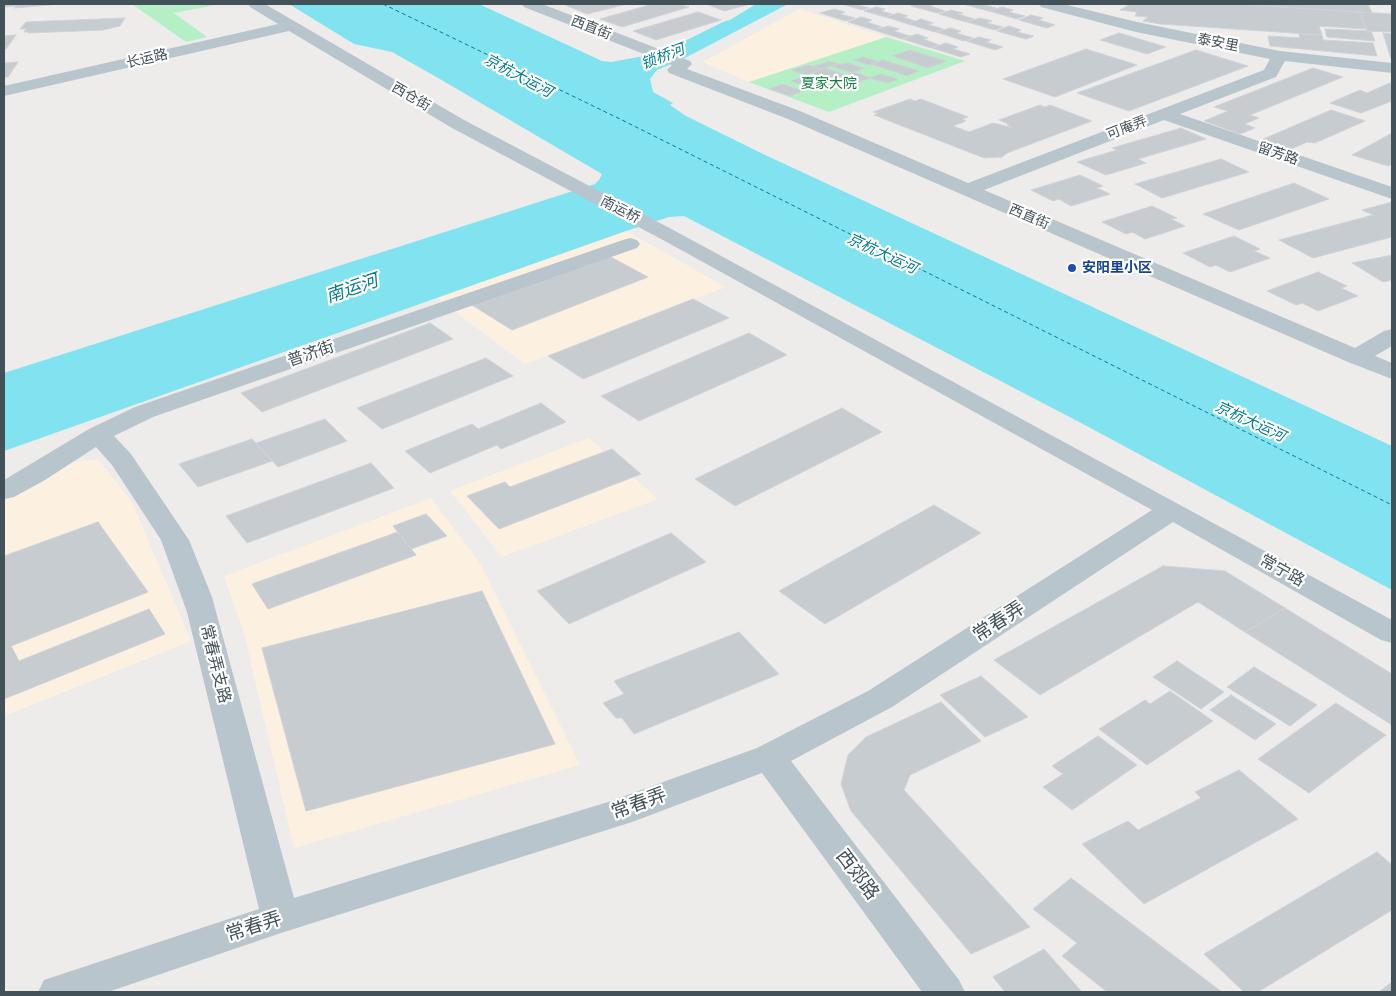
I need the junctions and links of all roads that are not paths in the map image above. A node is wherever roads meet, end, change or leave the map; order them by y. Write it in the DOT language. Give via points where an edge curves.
graph roads {
  1 [pos="255,4"];
  2 [pos="531,4"];
  3 [pos="1046,4"];
  4 [pos="290,26"];
  5 [pos="1280,56"];
  6 [pos="1392,68"];
  7 [pos="4,91"];
  8 [pos="1164,114"];
  9 [pos="570,184"];
  10 [pos="966,190"];
  11 [pos="1392,193"];
  12 [pos="630,244"];
  13 [pos="1392,336"];
  14 [pos="1356,358"];
  15 [pos="1392,372"];
  16 [pos="98,434"];
  17 [pos="4,491"];
  18 [pos="1172,510"];
  19 [pos="1392,633"];
  20 [pos="769,757"];
  21 [pos="280,918"];
  22 [pos="58,992"];
  23 [pos="945,992"];
  1 -- 4 [label="street, 西仓街"];
  2 -- 10 [label="street, 西直街" via="684,64 675,70 794,115"];
  3 -- 5 [label="street, 泰安里" via="1136,27"];
  4 -- 7 [label="street, 长运路"];
  4 -- 9 [label="street, 西仓街" via="458,124"];
  5 -- 6 [label="street, 泰安里"];
  5 -- 8 [label="street, 可庵弄" via="1270,73"];
  8 -- 10 [label="street, 可庵弄"];
  8 -- 11 [label="street, 留芳路"];
  9 -- 18 [label="street, 南运桥"];
  10 -- 14 [label="street, 西直街"];
  12 -- 16 [label="street, 普济街" via="144,412"];
  13 -- 14 [label="street"];
  14 -- 15 [label="street, 西直街"];
  16 -- 17 [label="street, 普济街"];
  16 -- 21 [label="street, 常春弄支路" via="122,460 175,540 194,589"];
  18 -- 19 [label="street, 常宁路"];
  18 -- 20 [label="street, 常春弄" via="880,699"];
  20 -- 21 [label="street, 常春弄" via="619,812"];
  20 -- 23 [label="street, 西郊路"];
  21 -- 22 [label="street, 常春弄"];
}
